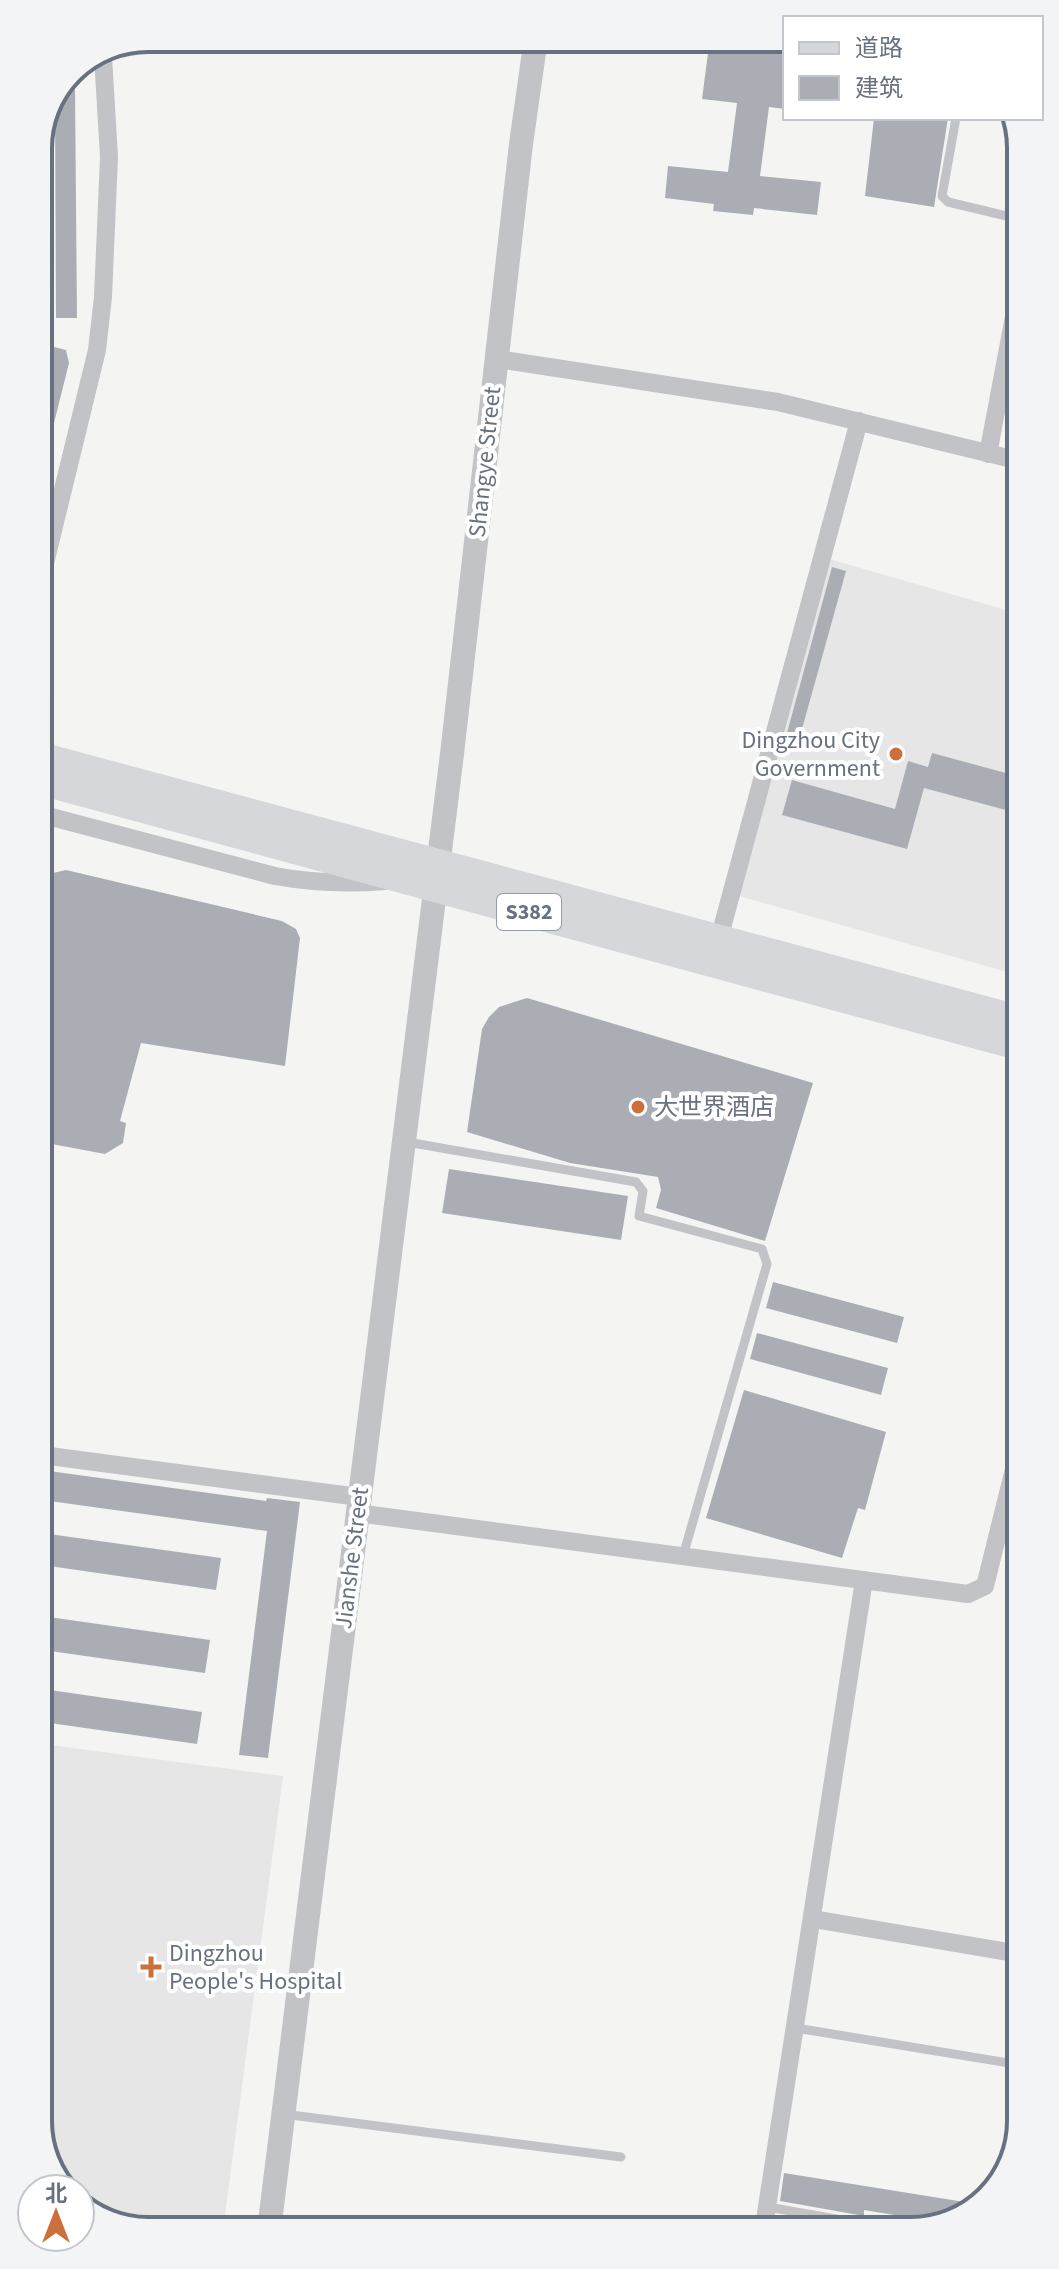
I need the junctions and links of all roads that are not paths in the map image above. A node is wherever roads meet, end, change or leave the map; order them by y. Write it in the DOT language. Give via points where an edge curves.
graph roads {
  1 [pos="534,52"];
  2 [pos="103,63"];
  3 [pos="956,120"];
  4 [pos="1007,216"];
  5 [pos="1007,354"];
  6 [pos="497,359"];
  7 [pos="859,421"];
  8 [pos="988,454"];
  9 [pos="1007,458"];
  10 [pos="52,533"];
  11 [pos="52,761"];
  12 [pos="52,783"];
  13 [pos="52,817"];
  14 [pos="427,877"];
  15 [pos="719,939"];
  16 [pos="1007,1017"];
  17 [pos="1007,1042"];
  18 [pos="404,1142"];
  19 [pos="52,1457"];
  20 [pos="1007,1497"];
  21 [pos="358,1505"];
  22 [pos="683,1556"];
  23 [pos="864,1580"];
  24 [pos="813,1919"];
  25 [pos="1007,1952"];
  26 [pos="796,2028"];
  27 [pos="1007,2063"];
  28 [pos="283,2114"];
  29 [pos="621,2157"];
  30 [pos="768,2207"];
  31 [pos="271,2217"];
  32 [pos="766,2217"];
  33 [pos="825,2217"];
  1 -- 6 [label="street, Shangye Street"];
  2 -- 10 [label="street" via="109,157 99,336"];
  3 -- 4 [label="lane" via="942,196"];
  5 -- 8 [label="street"];
  6 -- 7 [label="street" via="778,402"];
  6 -- 14 [label="street, Shangye Street"];
  7 -- 8 [label="street"];
  7 -- 15 [label="street"];
  8 -- 9 [label="street"];
  11 -- 14 [label="main road, S382"];
  12 -- 14 [label="main road, S382"];
  13 -- 14 [label="street" via="299,880 342,884"];
  14 -- 15 [label="main road, S382"];
  14 -- 17 [label="main road, S382"];
  14 -- 18 [label="street, Jianshe Street"];
  15 -- 16 [label="main road, S382"];
  18 -- 21 [label="street, Jianshe Street"];
  18 -- 22 [label="lane" via="636,1182 643,1191 639,1216 762,1249 767,1264"];
  19 -- 21 [label="street"];
  20 -- 23 [label="street" via="985,1586 968,1594"];
  21 -- 22 [label="street"];
  21 -- 28 [label="street, Jianshe Street"];
  22 -- 23 [label="street"];
  23 -- 24 [label="street"];
  24 -- 25 [label="street"];
  24 -- 26 [label="street"];
  26 -- 27 [label="lane"];
  26 -- 30 [label="street"];
  28 -- 29 [label="lane"];
  28 -- 31 [label="street, Jianshe Street"];
  30 -- 32 [label="street"];
  30 -- 33 [label="lane"];
}
